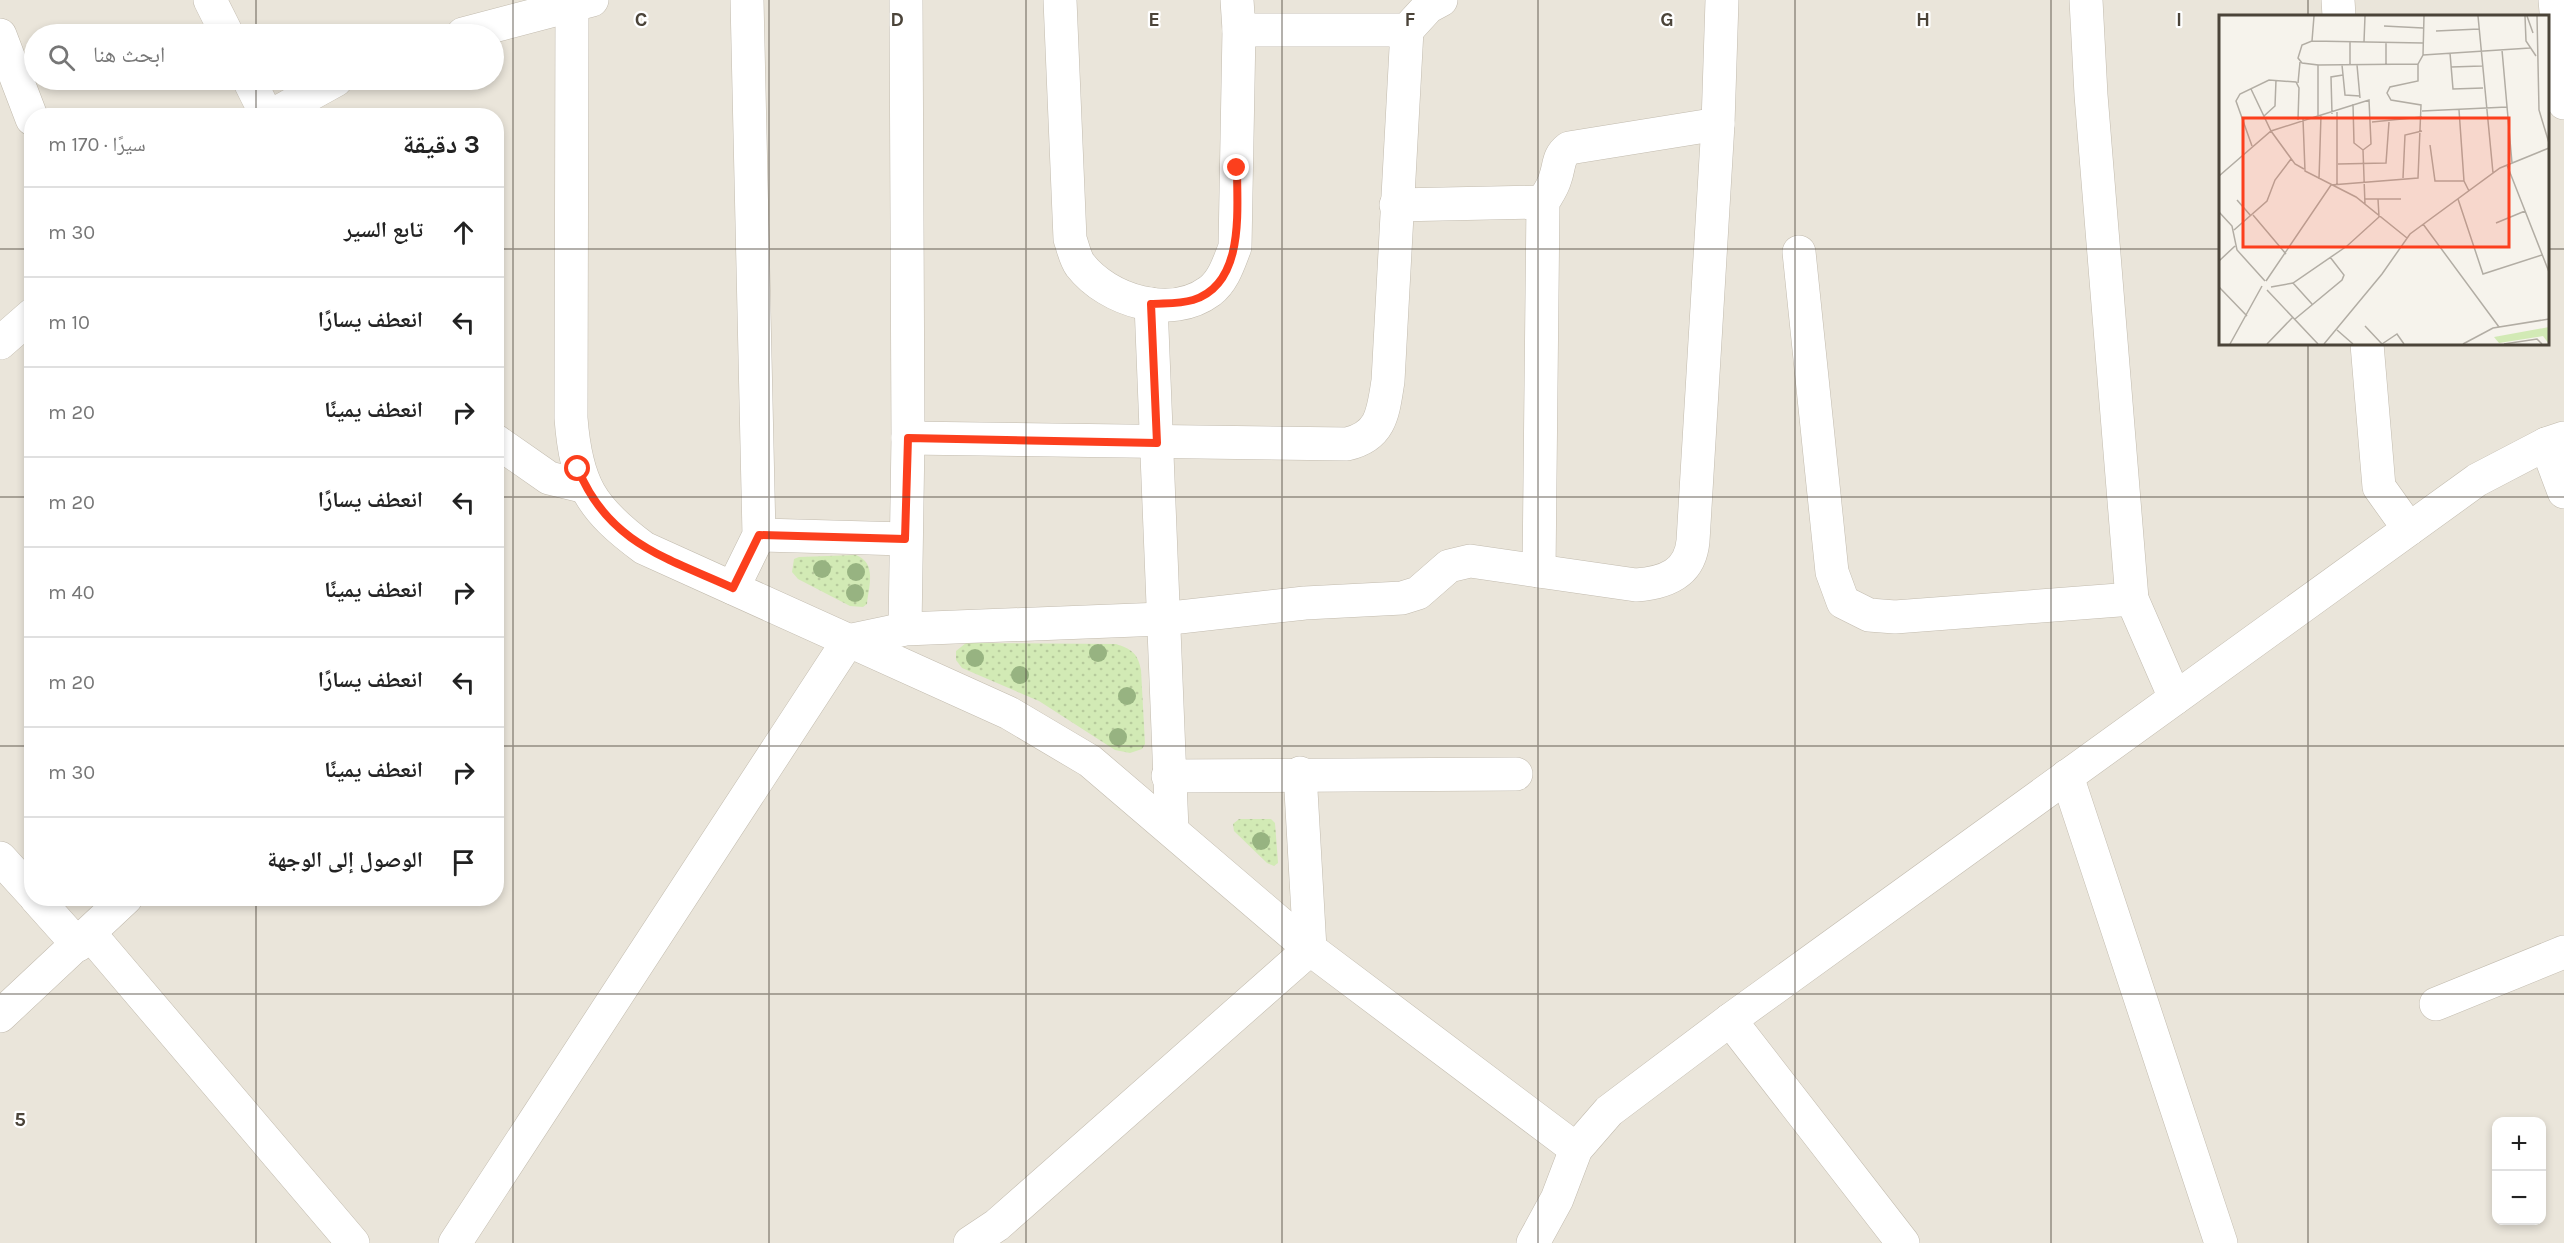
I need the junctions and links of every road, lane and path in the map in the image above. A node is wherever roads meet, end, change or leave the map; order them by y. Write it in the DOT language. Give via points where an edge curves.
graph roads {
  1 [pos="210,0"];
  2 [pos="747,0"];
  3 [pos="906,0"];
  4 [pos="1060,0"];
  5 [pos="1441,0"];
  6 [pos="1722,0"];
  7 [pos="2086,0"];
  8 [pos="2338,0"];
  9 [pos="2555,0"];
  10 [pos="582,2"];
  11 [pos="523,9"];
  12 [pos="1238,15"];
  13 [pos="2340,15"];
  14 [pos="222,24"];
  15 [pos="487,24"];
  16 [pos="1407,30"];
  17 [pos="0,35"];
  18 [pos="255,90"];
  19 [pos="314,90"];
  20 [pos="2564,103"];
  21 [pos="28,108"];
  22 [pos="265,108"];
  23 [pos="283,108"];
  24 [pos="1718,124"];
  25 [pos="1543,202"];
  26 [pos="1396,205"];
  27 [pos="1799,252"];
  28 [pos="1151,304"];
  29 [pos="24,322"];
  30 [pos="0,343"];
  31 [pos="2367,345"];
  32 [pos="908,438"];
  33 [pos="2555,441"];
  34 [pos="1157,443"];
  35 [pos="504,447"];
  36 [pos="585,487"];
  37 [pos="2564,492"];
  38 [pos="2409,529"];
  39 [pos="759,535"];
  40 [pos="905,539"];
  41 [pos="1539,572"];
  42 [pos="733,588"];
  43 [pos="2132,599"];
  44 [pos="1162,620"];
  45 [pos="905,629"];
  46 [pos="848,641"];
  47 [pos="2175,698"];
  48 [pos="1300,773"];
  49 [pos="1516,774"];
  50 [pos="1168,776"];
  51 [pos="2067,776"];
  52 [pos="1172,830"];
  53 [pos="0,858"];
  54 [pos="24,884"];
  55 [pos="45,906"];
  56 [pos="118,906"];
  57 [pos="84,939"];
  58 [pos="1310,949"];
  59 [pos="2564,952"];
  60 [pos="2436,1004"];
  61 [pos="0,1016"];
  62 [pos="1730,1020"];
  63 [pos="1576,1149"];
  64 [pos="353,1243"];
  65 [pos="455,1243"];
  66 [pos="970,1243"];
  67 [pos="1533,1243"];
  68 [pos="1903,1243"];
  69 [pos="2221,1243"];
  1 -- 14 [label="street"];
  2 -- 39 [label="street"];
  3 -- 32 [label="street"];
  4 -- 28 [label="street" via="1070,239 1078,263 1096,282 1124,299"];
  5 -- 16 [label="street" via="1428,7"];
  6 -- 24 [label="street"];
  7 -- 43 [label="street"];
  8 -- 13 [label="street"];
  9 -- 20 [label="street"];
  10 -- 11 [label="street"];
  10 -- 36 [label="street" via="571,417 573,451"];
  11 -- 15 [label="street"];
  12 -- 16 [label="street"];
  12 -- 28 [label="street" via="1235,247 1224,273 1211,290 1195,300"];
  16 -- 26 [label="street"];
  17 -- 21 [label="street"];
  18 -- 22 [label="street"];
  19 -- 23 [label="street"];
  24 -- 25 [label="street" via="1569,148 1562,153 1556,179"];
  24 -- 41 [label="street" via="1692,551 1681,571 1648,584"];
  25 -- 26 [label="street"];
  25 -- 41 [label="street"];
  26 -- 34 [label="street" via="1388,381 1379,424 1371,434 1347,444"];
  27 -- 43 [label="street" via="1833,572 1843,602 1869,615 1895,617"];
  28 -- 34 [label="street"];
  29 -- 30 [label="street"];
  31 -- 38 [label="street" via="2379,487"];
  32 -- 34 [label="street"];
  32 -- 40 [label="street"];
  33 -- 37 [label="street"];
  33 -- 38 [label="street" via="2477,480"];
  34 -- 44 [label="street"];
  35 -- 36 [label="street" via="549,478"];
  36 -- 42 [label="street" via="598,508 644,548"];
  38 -- 47 [label="street"];
  39 -- 40 [label="street"];
  39 -- 42 [label="street"];
  40 -- 45 [label="street"];
  41 -- 44 [label="street" via="1470,561 1449,566 1412,596 1305,603"];
  42 -- 46 [label="street"];
  43 -- 47 [label="street"];
  44 -- 45 [label="street"];
  44 -- 50 [label="street"];
  45 -- 46 [label="street"];
  46 -- 52 [label="street" via="1009,713 1090,761"];
  46 -- 65 [label="street"];
  47 -- 51 [label="street"];
  48 -- 49 [label="street"];
  48 -- 50 [label="street"];
  48 -- 58 [label="street"];
  50 -- 52 [label="street"];
  51 -- 62 [label="street"];
  51 -- 69 [label="street"];
  52 -- 58 [label="street"];
  53 -- 54 [label="street"];
  55 -- 57 [label="street"];
  56 -- 57 [label="street"];
  57 -- 61 [label="street"];
  57 -- 64 [label="street"];
  58 -- 63 [label="street"];
  58 -- 66 [label="street" via="997,1225"];
  59 -- 60 [label="street"];
  62 -- 63 [label="street" via="1609,1111"];
  62 -- 68 [label="street"];
  63 -- 67 [label="street" via="1557,1199"];
}
